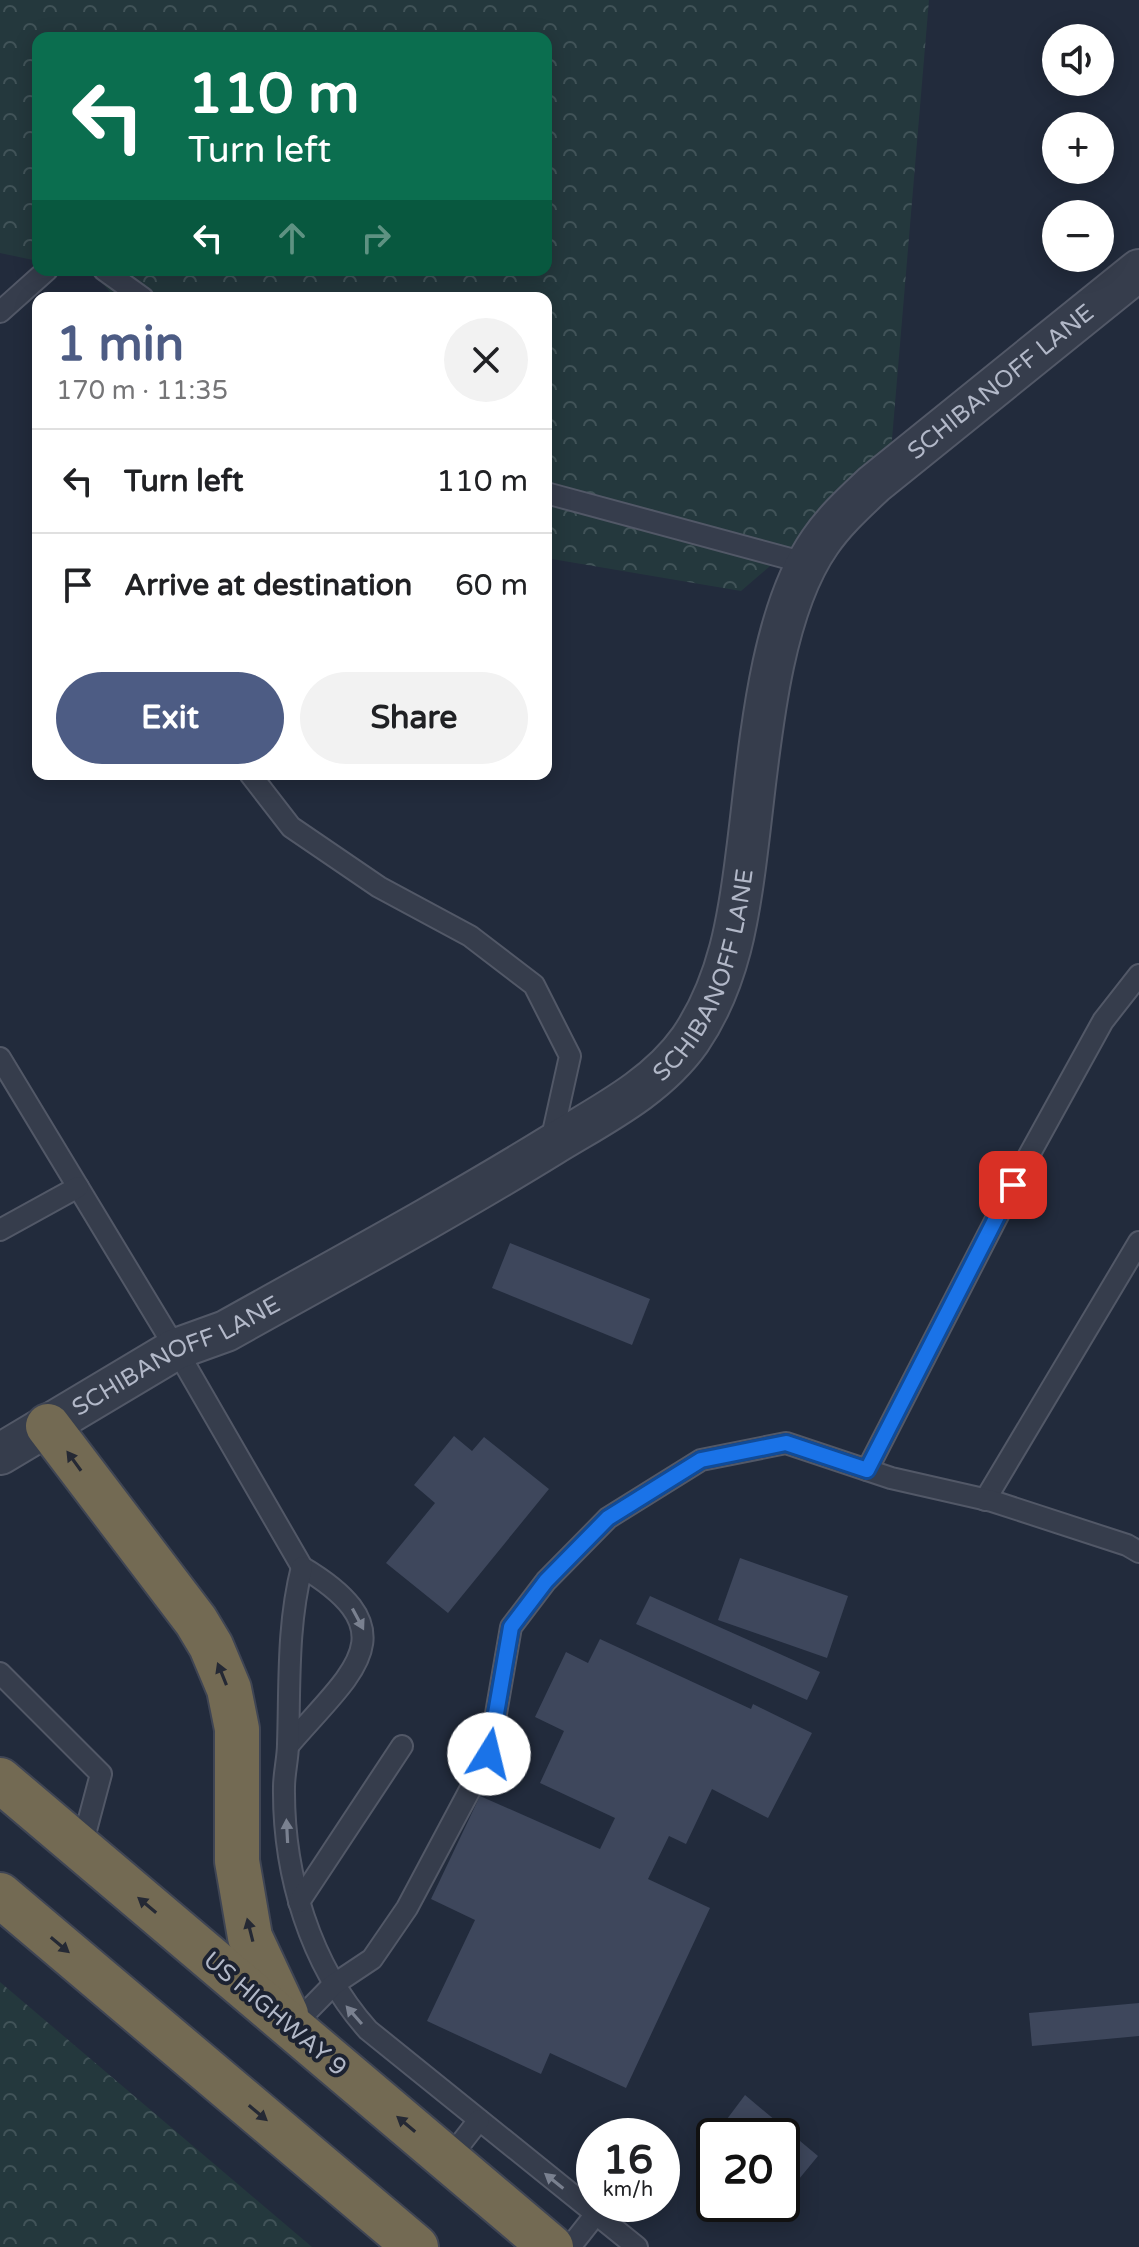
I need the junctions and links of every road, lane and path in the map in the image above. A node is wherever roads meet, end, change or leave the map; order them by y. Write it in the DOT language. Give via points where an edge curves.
graph roads {
  1 [pos="1139,270"];
  2 [pos="40,276"];
  3 [pos="112,276"];
  4 [pos="135,292"];
  5 [pos="0,312"];
  6 [pos="552,495"];
  7 [pos="809,564"];
  8 [pos="255,780"];
  9 [pos="1139,975"];
  10 [pos="0,1058"];
  11 [pos="550,1146"];
  12 [pos="78,1187"];
  13 [pos="0,1230"];
  14 [pos="1139,1242"];
  15 [pos="176,1349"];
  16 [pos="48,1426"];
  17 [pos="0,1454"];
  18 [pos="867,1470"];
  19 [pos="985,1500"];
  20 [pos="1139,1552"];
  21 [pos="302,1567"];
  22 [pos="0,1673"];
  23 [pos="288,1746"];
  24 [pos="402,1746"];
  25 [pos="0,1780"];
  26 [pos="81,1849"];
  27 [pos="0,1895"];
  28 [pos="299,1902"];
  29 [pos="333,1985"];
  30 [pos="291,2028"];
  31 [pos="479,2120"];
  32 [pos="448,2160"];
  33 [pos="576,2198"];
  34 [pos="590,2222"];
  35 [pos="606,2222"];
  36 [pos="416,2247"];
  37 [pos="551,2247"];
  38 [pos="570,2247"];
  39 [pos="637,2247"];
  1 -- 7 [label="street, SCHIBANOFF LANE" via="874,484 819,543"];
  2 -- 5 [label="lane"];
  3 -- 4 [label="lane"];
  6 -- 7 [label="lane"];
  7 -- 11 [label="street, SCHIBANOFF LANE" via="780,636 741,904 713,1001 689,1041 645,1086"];
  8 -- 11 [label="lane" via="291,827 379,887 470,936 534,985 570,1056"];
  9 -- 18 [label="lane" via="1103,1021 1043,1130"];
  10 -- 12 [label="lane"];
  11 -- 15 [label="street, SCHIBANOFF LANE" via="226,1331"];
  12 -- 13 [label="lane"];
  12 -- 15 [label="lane"];
  14 -- 19 [label="lane"];
  15 -- 16 [label="street, SCHIBANOFF LANE"];
  15 -- 21 [label="lane"];
  16 -- 17 [label="street, SCHIBANOFF LANE"];
  30 -- 16 [label="highway, one-way" via="250,1937 237,1861 237,1729 223,1675 196,1621"];
  18 -- 19 [label="lane"];
  18 -- 29 [label="lane" via="786,1443 701,1460 608,1518 546,1581 511,1627 489,1754 407,1908 372,1959"];
  19 -- 20 [label="lane"];
  21 -- 23 [label="lane" via="294,1599"];
  21 -- 23 [label="lane, one-way" via="343,1596 365,1633 351,1669"];
  22 -- 26 [label="lane" via="101,1774"];
  28 -- 23 [label="lane, one-way" via="288,1848"];
  24 -- 28 [label="lane"];
  25 -- 26 [label="highway, US HIGHWAY 9"];
  30 -- 26 [label="highway, US HIGHWAY 9, one-way"];
  27 -- 36 [label="highway, one-way"];
  28 -- 29 [label="lane"];
  29 -- 30 [label="lane"];
  31 -- 29 [label="lane, one-way" via="368,2030"];
  32 -- 30 [label="highway, US HIGHWAY 9, one-way"];
  31 -- 32 [label="lane"];
  33 -- 31 [label="lane, one-way"];
  32 -- 37 [label="highway, US HIGHWAY 9"];
  34 -- 38 [label="lane"];
  35 -- 39 [label="lane"];
}
